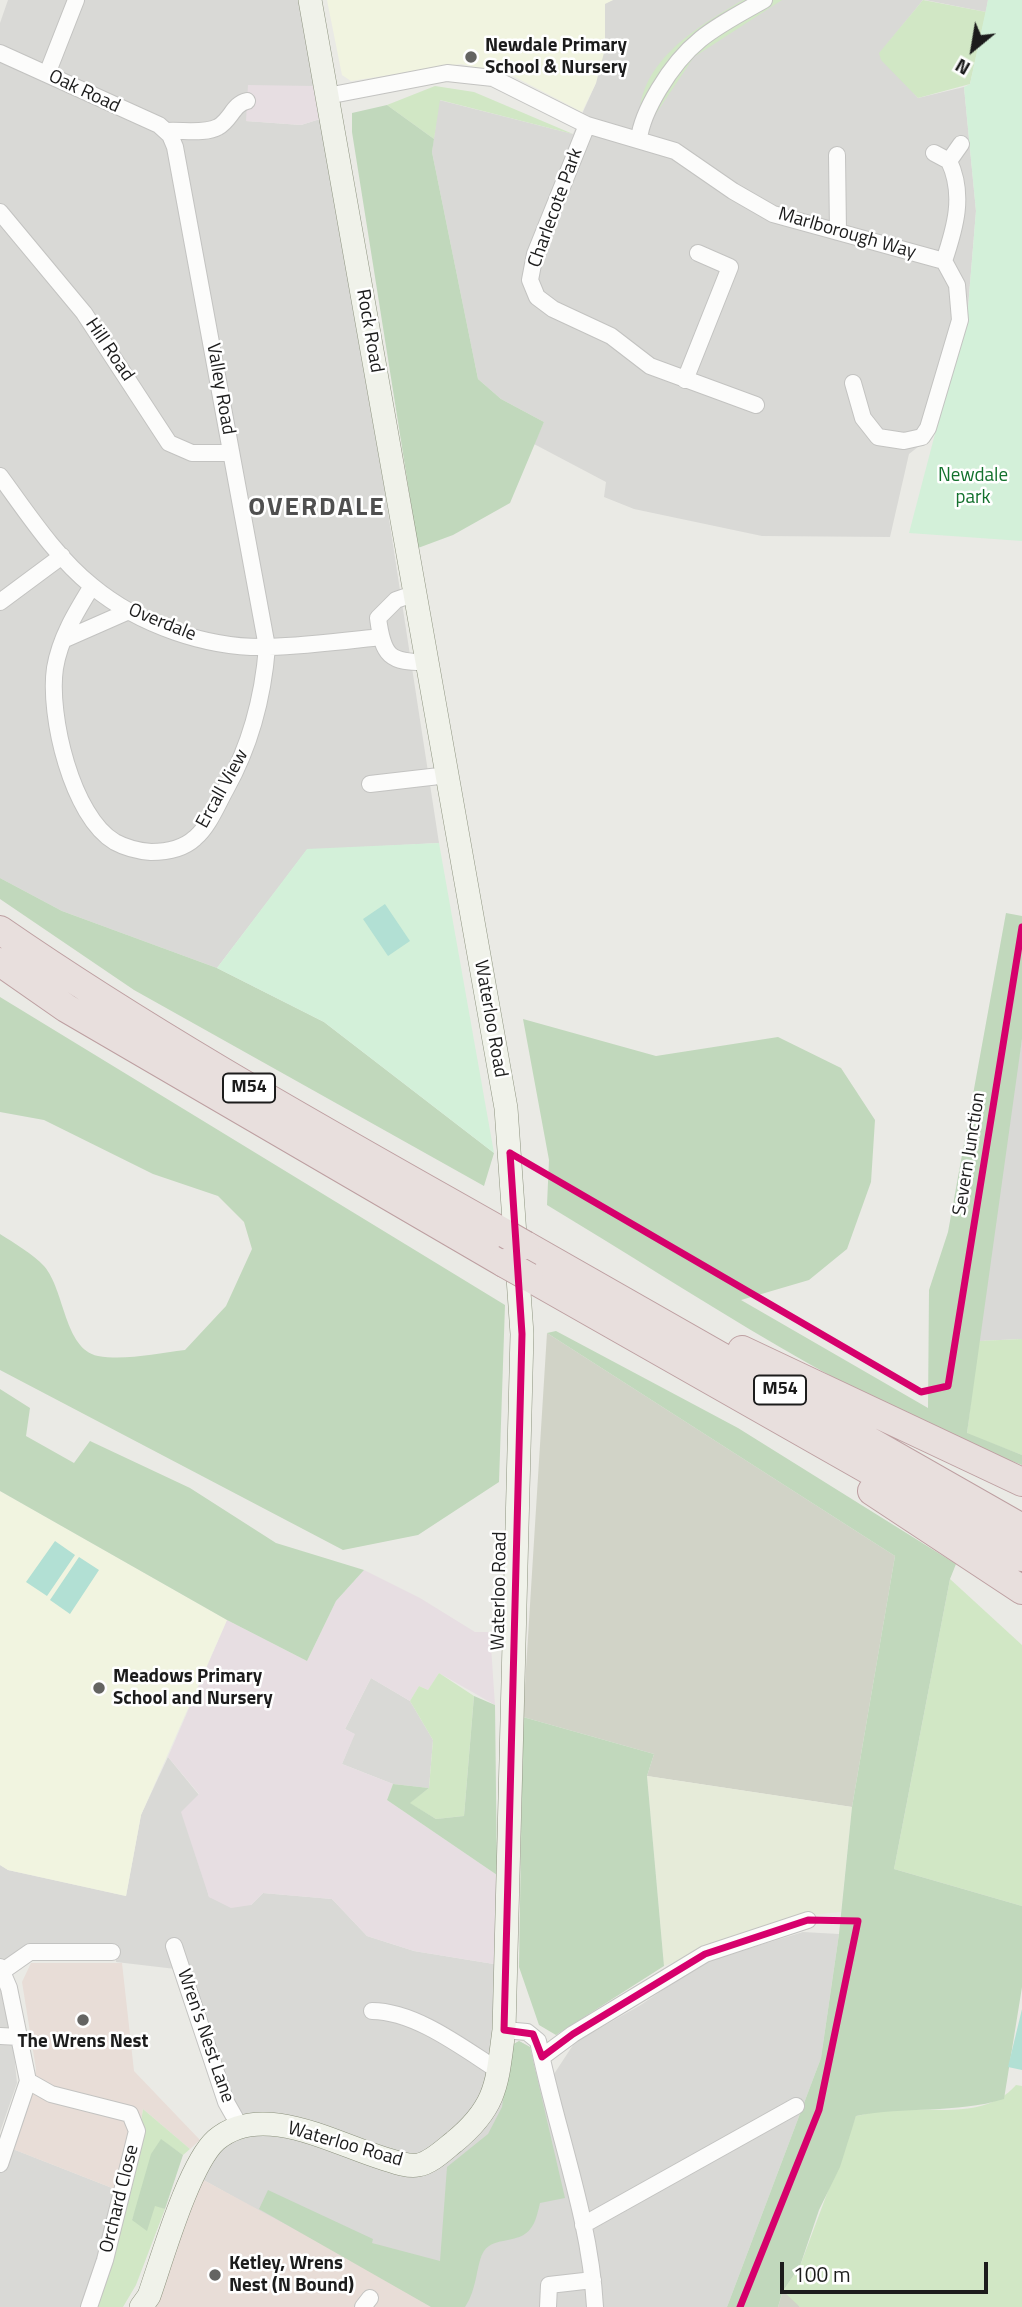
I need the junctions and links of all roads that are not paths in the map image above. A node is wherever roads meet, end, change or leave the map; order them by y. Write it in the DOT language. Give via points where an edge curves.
graph roads {
  1 [pos="76,0"];
  2 [pos="310,0"];
  3 [pos="764,0"];
  4 [pos="0,53"];
  5 [pos="47,74"];
  6 [pos="327,96"];
  7 [pos="247,101"];
  8 [pos="587,125"];
  9 [pos="167,131"];
  10 [pos="639,139"];
  11 [pos="961,144"];
  12 [pos="934,153"];
  13 [pos="838,155"];
  14 [pos="949,161"];
  15 [pos="820,176"];
  16 [pos="838,176"];
  17 [pos="0,212"];
  18 [pos="838,232"];
  19 [pos="698,253"];
  20 [pos="944,261"];
  21 [pos="685,380"];
  22 [pos="853,383"];
  23 [pos="755,405"];
  24 [pos="231,453"];
  25 [pos="0,476"];
  26 [pos="62,556"];
  27 [pos="92,586"];
  28 [pos="416,593"];
  29 [pos="0,603"];
  30 [pos="129,611"];
  31 [pos="381,637"];
  32 [pos="62,640"];
  33 [pos="267,647"];
  34 [pos="428,662"];
  35 [pos="448,775"];
  36 [pos="370,784"];
  37 [pos="0,930"];
  38 [pos="0,962"];
  39 [pos="520,1254"];
  40 [pos="653,1348"];
  41 [pos="1022,1482"];
  42 [pos="1022,1528"];
  43 [pos="1022,1557"];
  44 [pos="1022,1590"];
  45 [pos="808,1920"];
  46 [pos="174,1947"];
  47 [pos="112,1952"];
  48 [pos="1,1969"];
  49 [pos="372,2011"];
  50 [pos="504,2030"];
  51 [pos="0,2036"];
  52 [pos="20,2038"];
  53 [pos="542,2057"];
  54 [pos="499,2071"];
  55 [pos="28,2081"];
  56 [pos="796,2106"];
  57 [pos="239,2125"];
  58 [pos="0,2164"];
  59 [pos="583,2225"];
  60 [pos="593,2280"];
  61 [pos="89,2307"];
  62 [pos="141,2307"];
  63 [pos="548,2307"];
  64 [pos="595,2307"];
  1 -- 5 [label="street"];
  2 -- 6 [label="street, Rock Road"];
  3 -- 10 [label="street" via="686,49 654,97"];
  4 -- 5 [label="street, Oak Road"];
  5 -- 9 [label="street, Oak Road"];
  6 -- 8 [label="street, Marlborough Way" via="447,73 493,78"];
  6 -- 28 [label="street, Rock Road"];
  7 -- 9 [label="street" via="214,129"];
  8 -- 10 [label="street, Marlborough Way"];
  8 -- 21 [label="street, Charlecote Park" via="535,254 533,290 546,306 601,330 650,366"];
  9 -- 24 [label="street, Valley Road" via="178,165"];
  10 -- 18 [label="street, Marlborough Way" via="675,151 773,214"];
  11 -- 14 [label="street"];
  12 -- 14 [label="street"];
  13 -- 16 [label="street"];
  14 -- 20 [label="street" via="954,172 957,223"];
  15 -- 16 [label="street"];
  16 -- 18 [label="street"];
  17 -- 24 [label="street, Hill Road" via="84,313 169,443 205,455"];
  18 -- 20 [label="street, Marlborough Way"];
  19 -- 21 [label="street" via="730,267"];
  20 -- 22 [label="street" via="957,285 960,320 922,437 904,441 878,437 863,418"];
  21 -- 23 [label="street, Charlecote Park"];
  24 -- 33 [label="street, Valley Road"];
  25 -- 26 [label="street, Overdale"];
  26 -- 27 [label="street, Overdale"];
  26 -- 29 [label="street"];
  27 -- 30 [label="street, Overdale"];
  27 -- 32 [label="street, Ercall View"];
  28 -- 31 [label="street" via="396,600 378,618"];
  28 -- 34 [label="street, Rock Road"];
  30 -- 32 [label="street"];
  30 -- 33 [label="street, Overdale" via="194,639"];
  31 -- 33 [label="street, Overdale"];
  31 -- 34 [label="street" via="385,652 402,663"];
  32 -- 33 [label="street, Ercall View" via="55,669 56,728 80,799 114,842 158,852 176,849 195,838 243,758 265,682"];
  34 -- 35 [label="street, Waterloo Road"];
  35 -- 36 [label="street"];
  35 -- 50 [label="street, Waterloo Road" via="506,1108 522,1334"];
  37 -- 39 [label="highway, M54" via="74,981"];
  38 -- 39 [label="highway, M54" via="66,1008"];
  39 -- 40 [label="highway, M54"];
  39 -- 41 [label="highway, M54"];
  39 -- 42 [label="highway, M54"];
  40 -- 43 [label="highway, M54"];
  40 -- 44 [label="highway, M54"];
  45 -- 53 [label="street" via="705,1954"];
  46 -- 57 [label="street, Wren's Nest Lane" via="226,2102"];
  47 -- 48 [label="street" via="30,1952"];
  48 -- 52 [label="street"];
  49 -- 54 [label="street" via="392,2011 426,2026"];
  50 -- 53 [label="street" via="533,2034"];
  50 -- 54 [label="street, Waterloo Road"];
  51 -- 52 [label="street"];
  52 -- 55 [label="street"];
  53 -- 59 [label="street"];
  54 -- 57 [label="street, Waterloo Road" via="496,2090 472,2127 419,2165 281,2125"];
  55 -- 58 [label="street"];
  55 -- 61 [label="street, Orchard Close" via="51,2094 130,2114 137,2131"];
  56 -- 59 [label="street"];
  57 -- 62 [label="street" via="214,2141 195,2172"];
  59 -- 60 [label="street"];
  60 -- 63 [label="street" via="549,2285"];
  60 -- 64 [label="street"];
}
